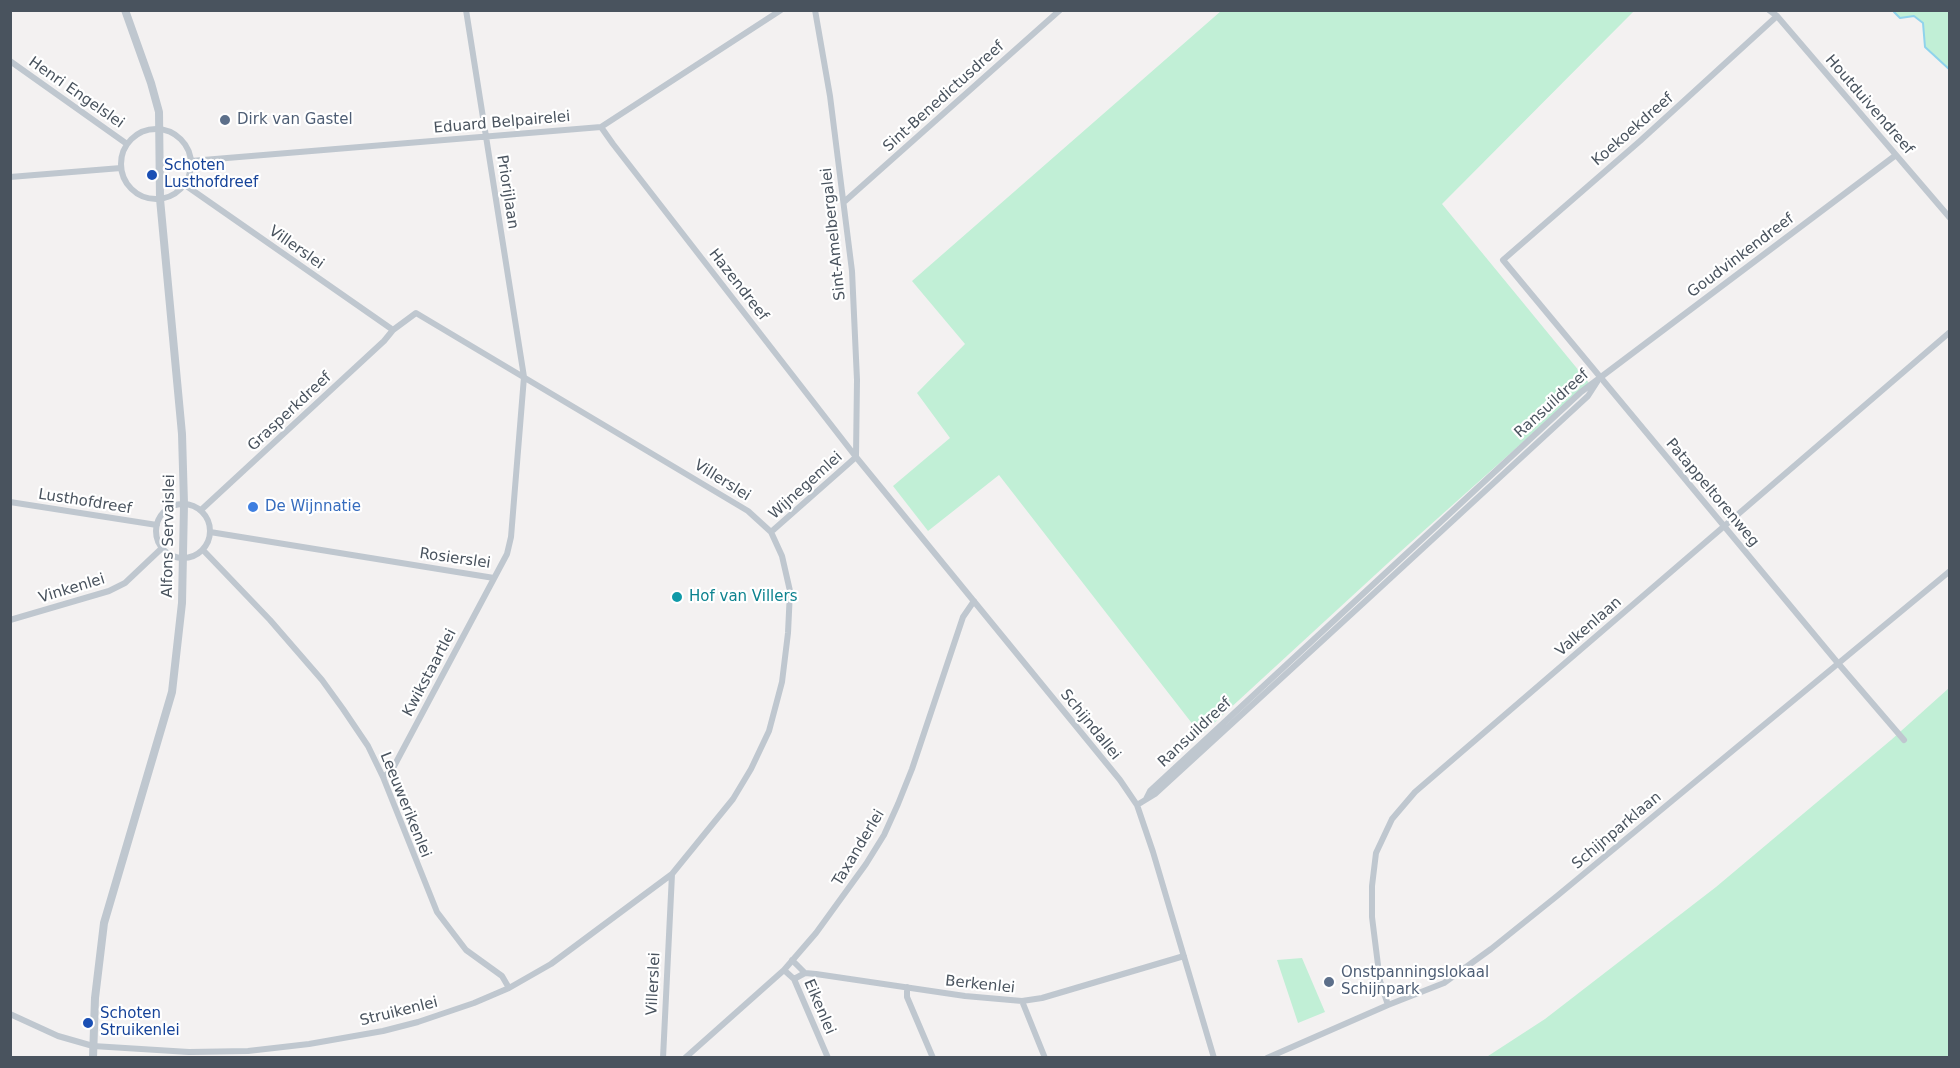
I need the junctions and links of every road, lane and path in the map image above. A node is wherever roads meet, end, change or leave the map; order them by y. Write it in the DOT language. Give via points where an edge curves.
graph roads {
  1 [pos="125,10"];
  2 [pos="465,10"];
  3 [pos="781,10"];
  4 [pos="815,10"];
  5 [pos="1060,10"];
  6 [pos="1769,10"];
  7 [pos="1777,16"];
  8 [pos="10,61"];
  9 [pos="601,127"];
  10 [pos="159,129"];
  11 [pos="486,136"];
  12 [pos="127,144"];
  13 [pos="1896,154"];
  14 [pos="191,161"];
  15 [pos="121,168"];
  16 [pos="10,177"];
  17 [pos="185,185"];
  18 [pos="160,199"];
  19 [pos="844,202"];
  20 [pos="1950,218"];
  21 [pos="1503,260"];
  22 [pos="393,330"];
  23 [pos="1950,332"];
  24 [pos="1600,376"];
  25 [pos="524,377"];
  26 [pos="856,457"];
  27 [pos="10,502"];
  28 [pos="184,504"];
  29 [pos="201,510"];
  30 [pos="156,525"];
  31 [pos="1724,526"];
  32 [pos="210,532"];
  33 [pos="771,532"];
  34 [pos="162,548"];
  35 [pos="203,550"];
  36 [pos="183,558"];
  37 [pos="1950,571"];
  38 [pos="494,578"];
  39 [pos="974,601"];
  40 [pos="10,620"];
  41 [pos="1837,662"];
  42 [pos="1904,740"];
  43 [pos="383,777"];
  44 [pos="1137,806"];
  45 [pos="672,874"];
  46 [pos="1184,956"];
  47 [pos="792,960"];
  48 [pos="784,970"];
  49 [pos="805,973"];
  50 [pos="794,979"];
  51 [pos="907,987"];
  52 [pos="509,988"];
  53 [pos="1022,1001"];
  54 [pos="1388,1005"];
  55 [pos="10,1014"];
  56 [pos="93,1046"];
  57 [pos="93,1058"];
  58 [pos="663,1058"];
  59 [pos="685,1058"];
  60 [pos="828,1058"];
  61 [pos="933,1058"];
  62 [pos="1045,1058"];
  63 [pos="1214,1058"];
  64 [pos="1267,1058"];
  1 -- 10 [label="street, Alfons Servaislei" via="151,83"];
  2 -- 11 [label="street, Priorijlaan"];
  3 -- 9 [label="street, Eduard Belpairelei"];
  4 -- 19 [label="street, Sint-Amelbergalei"];
  5 -- 19 [label="street, Sint-Benedictusdreef"];
  6 -- 7 [label="street, Houtduivendreef"];
  7 -- 13 [label="street, Houtduivendreef"];
  7 -- 21 [label="street, Koekoekdreef"];
  8 -- 12 [label="street, Henri Engelslei"];
  9 -- 11 [label="street, Eduard Belpairelei"];
  9 -- 26 [label="street, Hazendreef"];
  10 -- 12 [label="street" via="138,133"];
  10 -- 14 [label="street" via="182,139"];
  10 -- 18 [label="street, Alfons Servaislei"];
  11 -- 14 [label="street, Eduard Belpairelei"];
  11 -- 25 [label="street, Priorijlaan"];
  12 -- 15 [label="street"];
  13 -- 20 [label="street, Houtduivendreef"];
  13 -- 24 [label="street, Goudvinkendreef"];
  14 -- 17 [label="street"];
  15 -- 16 [label="street"];
  15 -- 18 [label="street" via="134,192"];
  17 -- 18 [label="street"];
  17 -- 22 [label="street, Villerslei"];
  18 -- 28 [label="street, Alfons Servaislei" via="182,434"];
  19 -- 26 [label="street, Sint-Amelbergalei" via="852,271"];
  21 -- 24 [label="street, Patappeltorenweg"];
  22 -- 25 [label="street, Villerslei" via="416,313"];
  22 -- 29 [label="street, Grasperkdreef"];
  23 -- 31 [label="street, Valkenlaan"];
  24 -- 31 [label="street, Patappeltorenweg"];
  24 -- 44 [label="street, Ransuildreef"];
  25 -- 33 [label="street, Villerslei" via="748,511"];
  25 -- 38 [label="street, Rosierslei" via="511,537"];
  26 -- 33 [label="street, Wijnegemlei"];
  26 -- 39 [label="street, Schijndallei"];
  27 -- 30 [label="street, Lusthofdreef"];
  28 -- 29 [label="street"];
  28 -- 30 [label="street" via="167,509"];
  28 -- 36 [label="street, Alfons Servaislei"];
  29 -- 32 [label="street"];
  30 -- 34 [label="street"];
  31 -- 41 [label="street, Patappeltorenweg"];
  31 -- 54 [label="street, Valkenlaan" via="1415,792 1392,819 1376,853 1372,886 1380,981"];
  32 -- 35 [label="street"];
  32 -- 38 [label="street, Rosierslei"];
  33 -- 45 [label="street, Villerslei" via="782,556 790,591 782,682 769,731 733,799"];
  34 -- 36 [label="street"];
  34 -- 40 [label="street, Vinkenlei" via="125,583 109,591"];
  35 -- 36 [label="street"];
  35 -- 43 [label="street, Leeuwerikenlei" via="322,680 368,746"];
  36 -- 56 [label="street, Alfons Servaislei" via="172,692 104,923"];
  37 -- 41 [label="street, Schijnparklaan"];
  38 -- 43 [label="street, Kwikstaartlei" via="392,770"];
  39 -- 44 [label="street, Schijndallei"];
  39 -- 47 [label="street, Taxanderlei" via="963,617 912,769 884,835 842,899"];
  41 -- 42 [label="street, Patappeltorenweg"];
  41 -- 54 [label="street, Schijnparklaan" via="1491,949 1444,983"];
  43 -- 52 [label="street, Leeuwerikenlei" via="437,912 466,950 502,976"];
  44 -- 46 [label="street, Schijndallei"];
  45 -- 52 [label="street, Struikenlei" via="560,958"];
  45 -- 58 [label="street, Villerslei"];
  46 -- 53 [label="street, Berkenlei"];
  46 -- 63 [label="street, Schijndallei"];
  47 -- 48 [label="street, Taxanderlei"];
  47 -- 49 [label="street"];
  48 -- 50 [label="street, Eikenlei"];
  48 -- 59 [label="street, Taxanderlei"];
  49 -- 50 [label="street"];
  49 -- 51 [label="street, Berkenlei"];
  50 -- 60 [label="street, Eikenlei"];
  51 -- 53 [label="street, Berkenlei"];
  51 -- 61 [label="street" via="907,997"];
  52 -- 56 [label="street, Struikenlei" via="418,1022 309,1044 189,1052"];
  53 -- 62 [label="street"];
  54 -- 64 [label="street, Schijnparklaan"];
  55 -- 56 [label="street, Struikenlei" via="58,1036"];
  56 -- 57 [label="street, Alfons Servaislei"];
}
